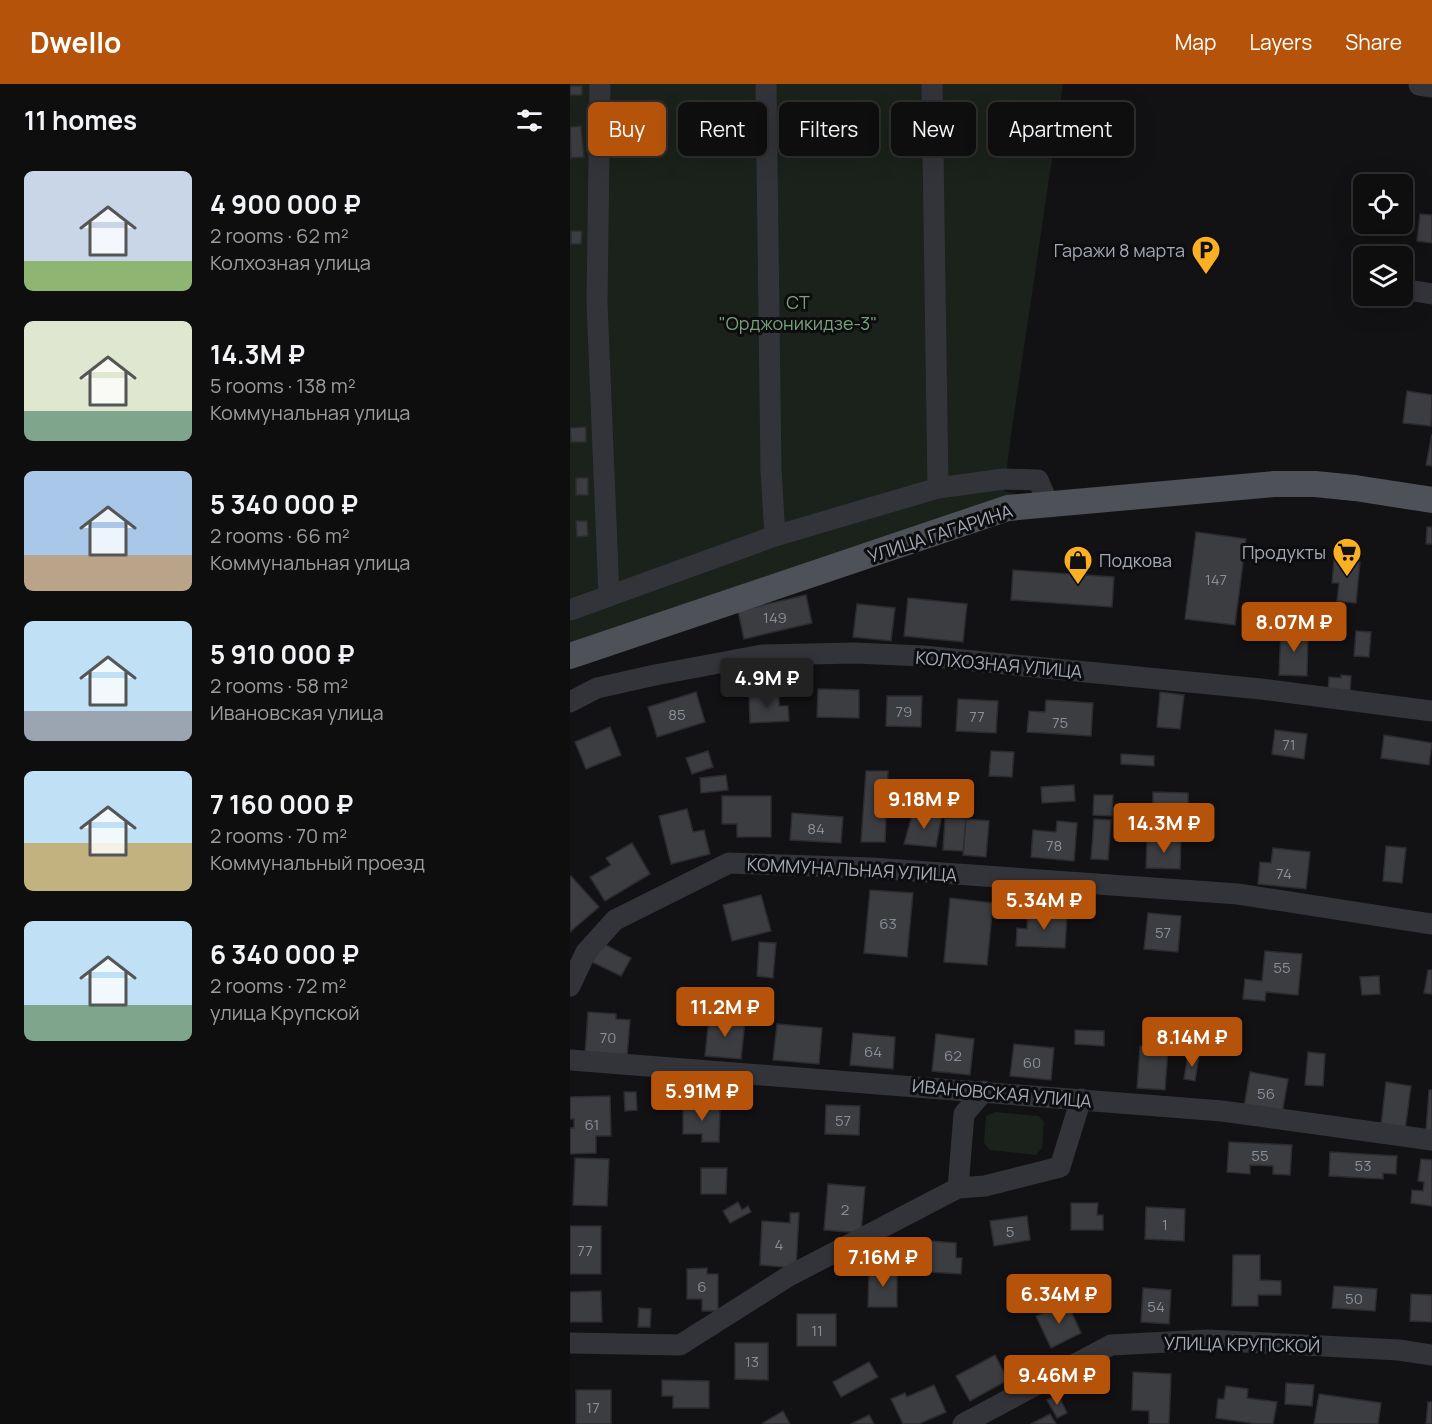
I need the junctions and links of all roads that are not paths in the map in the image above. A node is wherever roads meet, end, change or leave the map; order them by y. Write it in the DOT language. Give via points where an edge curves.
graph roads {
  1 [pos="600,84"];
  2 [pos="766,84"];
  3 [pos="932,84"];
  4 [pos="1413,291"];
  5 [pos="1432,294"];
  6 [pos="938,488"];
  7 [pos="1432,500"];
  8 [pos="1049,505"];
  9 [pos="775,536"];
  10 [pos="609,596"];
  11 [pos="570,610"];
  12 [pos="570,656"];
  13 [pos="570,702"];
  14 [pos="1432,711"];
  15 [pos="1432,924"];
  16 [pos="570,986"];
  17 [pos="570,1060"];
  18 [pos="984,1091"];
  19 [pos="1081,1099"];
  20 [pos="1432,1140"];
  21 [pos="958,1188"];
  22 [pos="570,1343"];
  23 [pos="1432,1355"];
  24 [pos="963,1424"];
  1 -- 10 [label="street" via="597,302"];
  2 -- 9 [label="street"];
  3 -- 6 [label="street"];
  4 -- 5 [label="street"];
  6 -- 8 [label="street" via="1004,479 1038,480"];
  6 -- 9 [label="street"];
  7 -- 8 [label="main road, УЛИЦА ГАГАРИНА" via="1355,488 1274,484"];
  8 -- 12 [label="main road, УЛИЦА ГАГАРИНА" via="1008,508"];
  9 -- 10 [label="street"];
  10 -- 11 [label="street"];
  13 -- 14 [label="street, КОЛХОЗНАЯ УЛИЦА" via="597,688 762,656 855,653 1261,689"];
  15 -- 16 [label="street, КОММУНАЛЬНАЯ УЛИЦА" via="1238,894 872,868 729,863 615,920 586,952"];
  17 -- 18 [label="street, ИВАНОВСКАЯ УЛИЦА"];
  18 -- 19 [label="street, ИВАНОВСКАЯ УЛИЦА"];
  18 -- 21 [label="street" via="964,1114"];
  19 -- 20 [label="street, ИВАНОВСКАЯ УЛИЦА" via="1222,1111"];
  19 -- 21 [label="street" via="1060,1167 985,1186"];
  21 -- 22 [label="street" via="789,1276 680,1345"];
  23 -- 24 [label="street, УЛИЦА КРУПСКОЙ" via="1207,1340 1111,1345"];
}
